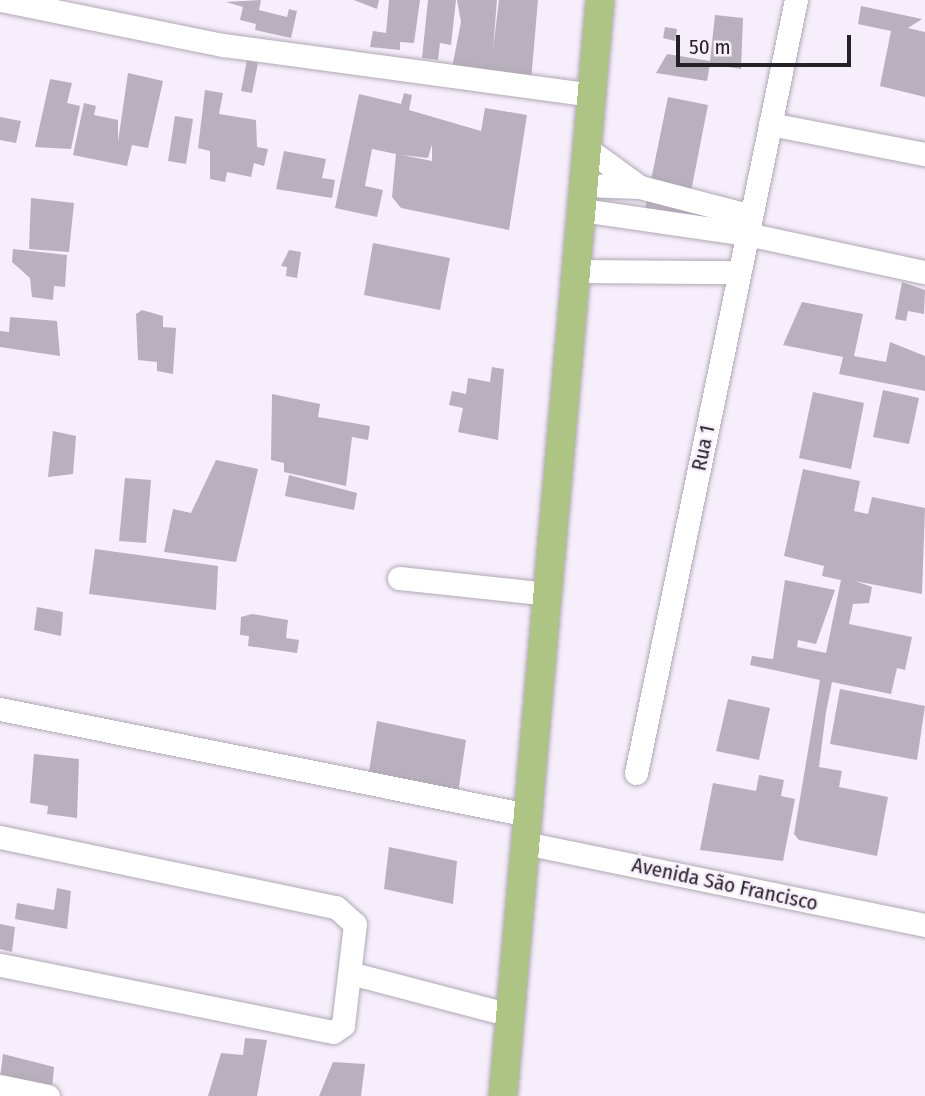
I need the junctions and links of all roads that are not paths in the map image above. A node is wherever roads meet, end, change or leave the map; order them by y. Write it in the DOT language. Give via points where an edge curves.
graph roads {
  1 [pos="1,0"];
  2 [pos="600,0"];
  3 [pos="796,0"];
  4 [pos="593,95"];
  5 [pos="770,124"];
  6 [pos="589,150"];
  7 [pos="925,154"];
  8 [pos="639,187"];
  9 [pos="584,198"];
  10 [pos="749,225"];
  11 [pos="577,271"];
  12 [pos="739,272"];
  13 [pos="925,272"];
  14 [pos="400,578"];
  15 [pos="548,594"];
  16 [pos="0,709"];
  17 [pos="636,773"];
  18 [pos="528,815"];
  19 [pos="0,837"];
  20 [pos="525,843"];
  21 [pos="925,925"];
  22 [pos="0,965"];
  23 [pos="350,973"];
  24 [pos="510,1015"];
  25 [pos="0,1086"];
  26 [pos="48,1096"];
  27 [pos="503,1096"];
  1 -- 4 [label="street" via="222,45"];
  2 -- 4 [label="main road"];
  3 -- 5 [label="street, Rua 1"];
  4 -- 6 [label="main road"];
  5 -- 7 [label="street"];
  5 -- 10 [label="street, Rua 1"];
  6 -- 8 [label="street"];
  6 -- 9 [label="main road"];
  8 -- 9 [label="street"];
  8 -- 10 [label="street"];
  9 -- 10 [label="street"];
  9 -- 11 [label="main road"];
  10 -- 12 [label="street, Rua 1"];
  10 -- 13 [label="street"];
  11 -- 12 [label="street"];
  11 -- 15 [label="main road"];
  12 -- 17 [label="street, Rua 1"];
  14 -- 15 [label="street"];
  15 -- 18 [label="main road"];
  16 -- 18 [label="street"];
  18 -- 20 [label="main road"];
  19 -- 23 [label="street" via="336,906 355,924"];
  20 -- 21 [label="street, Avenida São Francisco"];
  20 -- 24 [label="main road"];
  22 -- 23 [label="street" via="333,1032 343,1025"];
  23 -- 24 [label="street"];
  24 -- 27 [label="main road"];
  25 -- 26 [label="street"];
}
